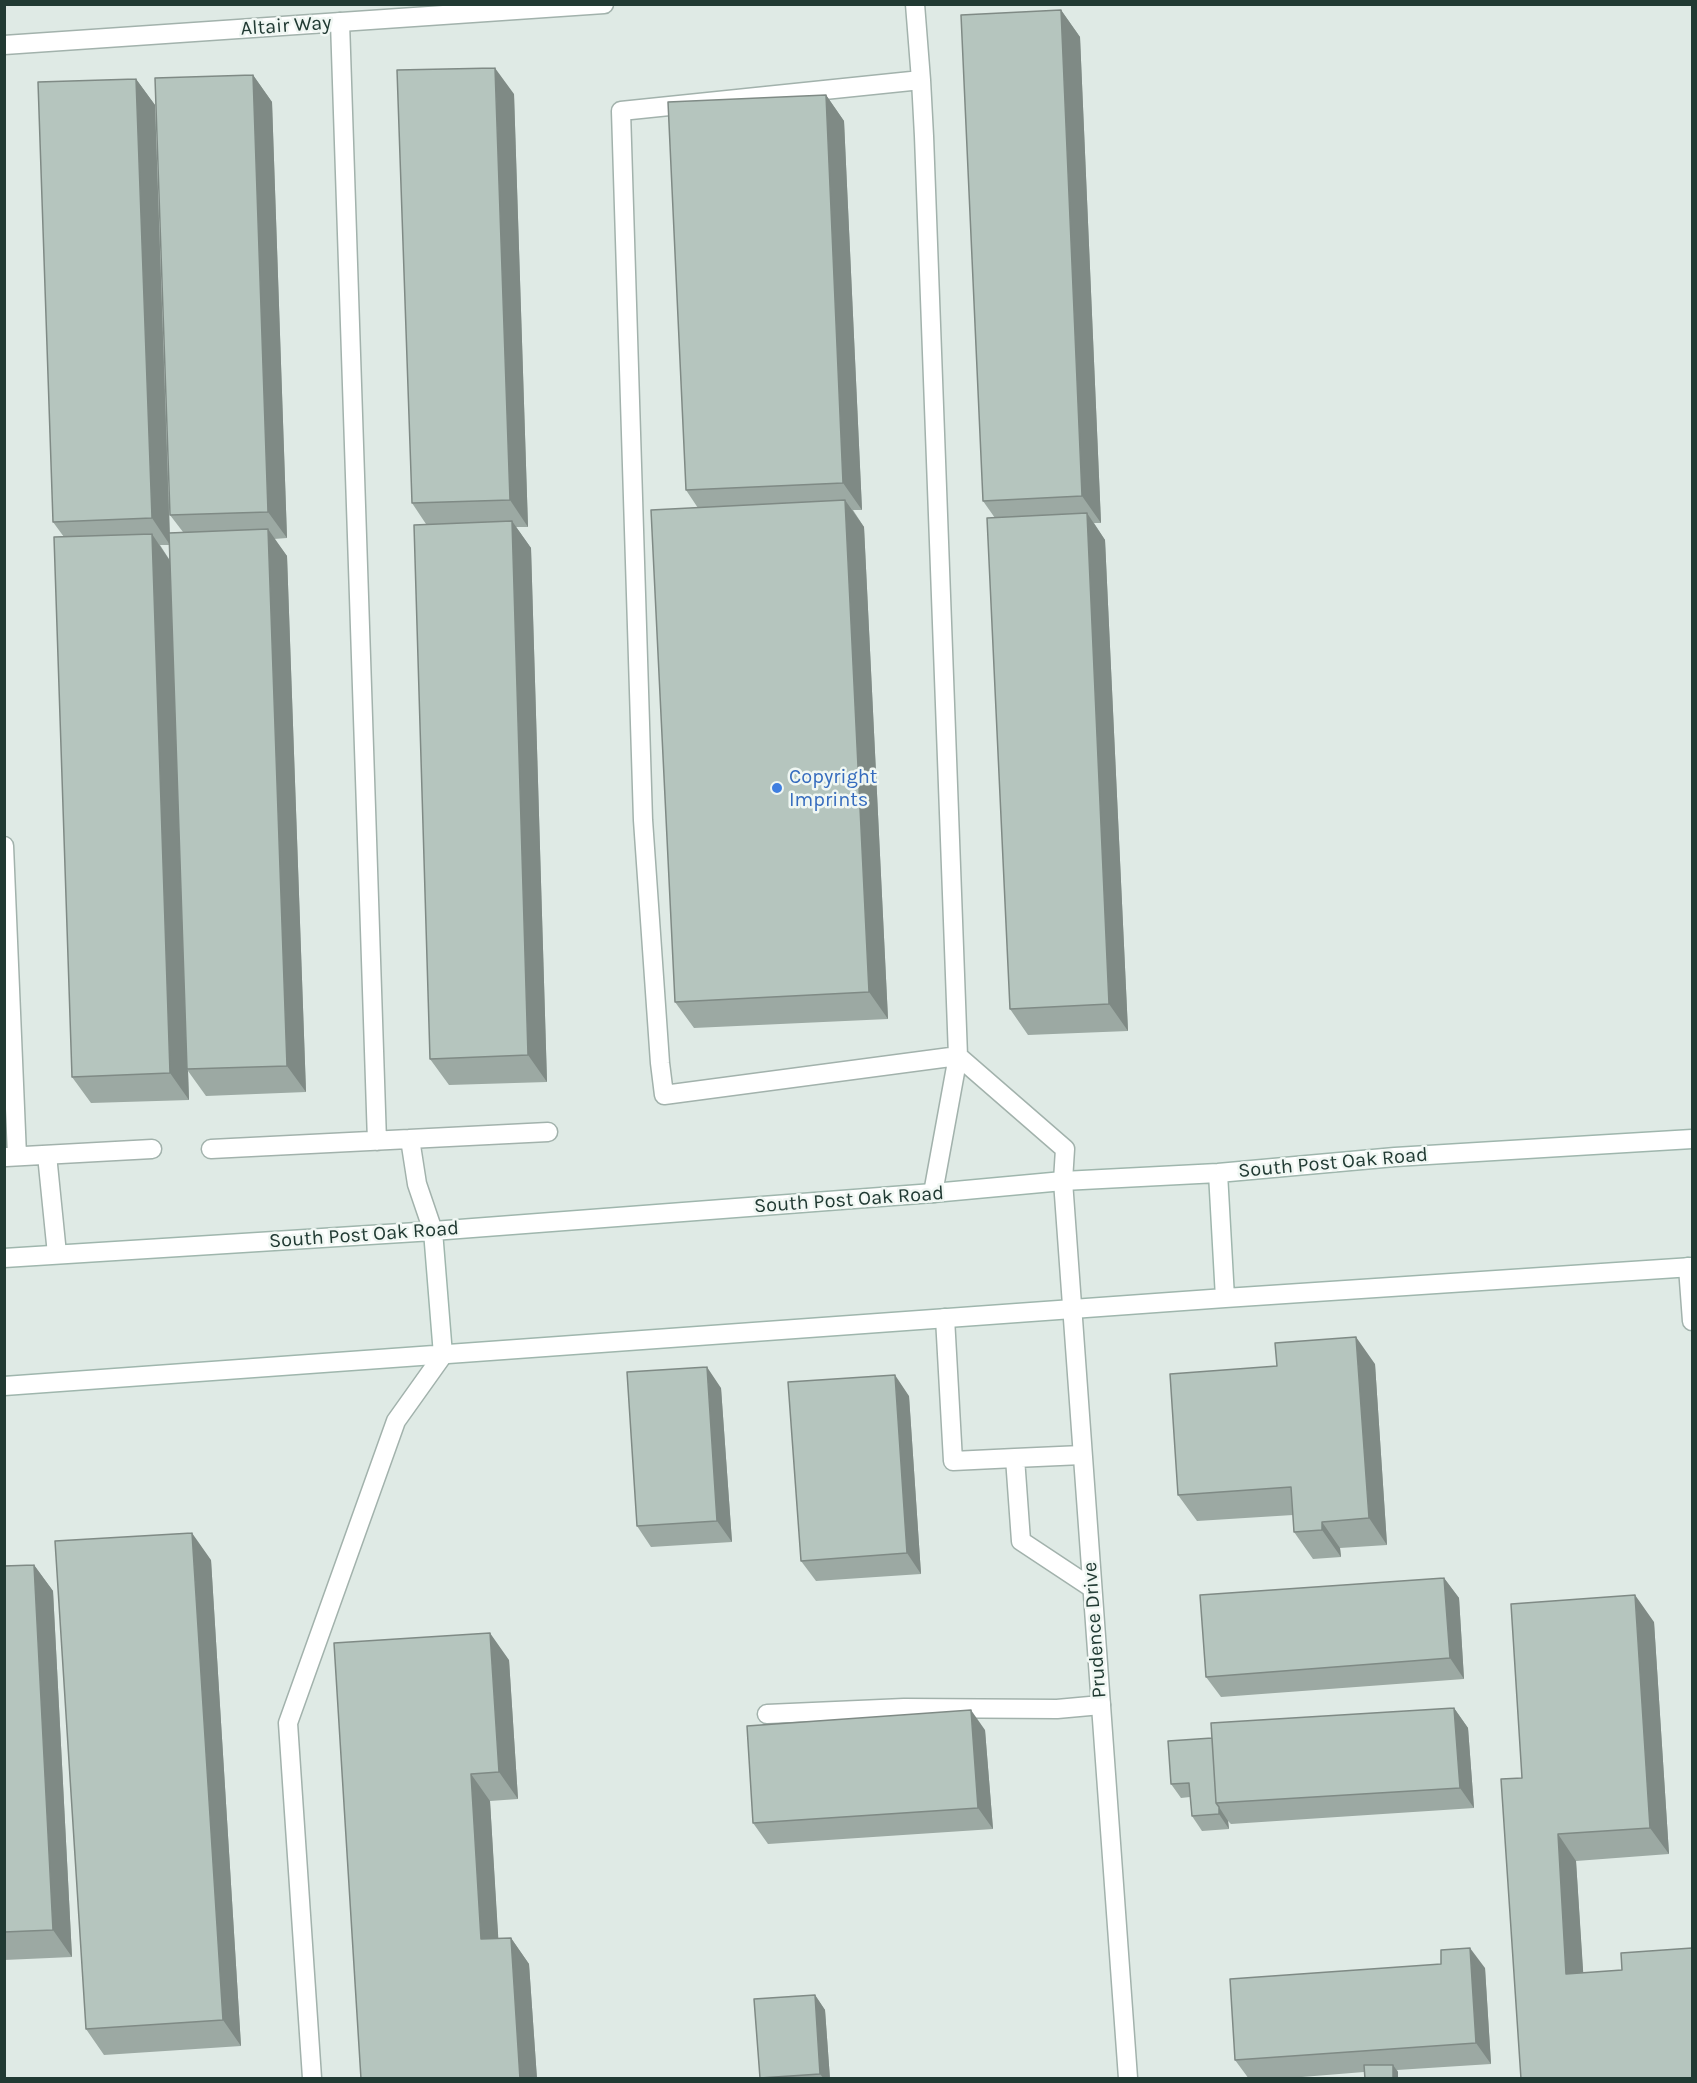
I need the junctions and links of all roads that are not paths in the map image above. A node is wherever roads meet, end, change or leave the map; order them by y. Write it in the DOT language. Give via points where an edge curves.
graph roads {
  1 [pos="604,4"];
  2 [pos="915,4"];
  3 [pos="340,22"];
  4 [pos="4,45"];
  5 [pos="921,80"];
  6 [pos="4,846"];
  7 [pos="958,1056"];
  8 [pos="548,1132"];
  9 [pos="410,1139"];
  10 [pos="1692,1139"];
  11 [pos="377,1141"];
  12 [pos="152,1149"];
  13 [pos="211,1149"];
  14 [pos="47,1155"];
  15 [pos="11,1157"];
  16 [pos="1218,1173"];
  17 [pos="1063,1181"];
  18 [pos="933,1193"];
  19 [pos="434,1231"];
  20 [pos="57,1254"];
  21 [pos="4,1258"];
  22 [pos="1690,1267"];
  23 [pos="1225,1298"];
  24 [pos="1072,1309"];
  25 [pos="945,1318"];
  26 [pos="1692,1321"];
  27 [pos="443,1354"];
  28 [pos="4,1386"];
  29 [pos="1083,1455"];
  30 [pos="1015,1458"];
  31 [pos="1092,1588"];
  32 [pos="1101,1705"];
  33 [pos="767,1714"];
  34 [pos="312,2079"];
  35 [pos="1128,2079"];
  1 -- 3 [label="main road, Altair Way"];
  2 -- 5 [label="main road"];
  3 -- 4 [label="main road, Altair Way"];
  3 -- 11 [label="main road"];
  5 -- 7 [label="main road"];
  5 -- 7 [label="main road" via="621,111 643,820 664,1095"];
  6 -- 15 [label="main road"];
  7 -- 17 [label="main road, Prudence Drive" via="1065,1149"];
  7 -- 18 [label="main road"];
  8 -- 9 [label="main road"];
  9 -- 11 [label="main road"];
  9 -- 19 [label="main road" via="417,1184"];
  10 -- 16 [label="main road, South Post Oak Road" via="1395,1157"];
  11 -- 13 [label="main road"];
  12 -- 14 [label="main road"];
  14 -- 15 [label="main road"];
  14 -- 20 [label="main road"];
  16 -- 17 [label="main road, South Post Oak Road"];
  16 -- 23 [label="main road"];
  17 -- 18 [label="main road, South Post Oak Road"];
  17 -- 24 [label="main road, Prudence Drive"];
  18 -- 19 [label="main road, South Post Oak Road"];
  19 -- 20 [label="main road, South Post Oak Road"];
  19 -- 27 [label="main road"];
  20 -- 21 [label="main road, South Post Oak Road"];
  22 -- 23 [label="main road"];
  22 -- 26 [label="main road"];
  23 -- 24 [label="main road"];
  24 -- 25 [label="main road"];
  24 -- 29 [label="main road, Prudence Drive"];
  25 -- 27 [label="main road"];
  25 -- 30 [label="main road" via="953,1461"];
  27 -- 28 [label="main road"];
  27 -- 34 [label="main road" via="396,1421 288,1724"];
  29 -- 30 [label="main road"];
  29 -- 31 [label="main road, Prudence Drive"];
  30 -- 31 [label="main road" via="1021,1541"];
  31 -- 32 [label="main road, Prudence Drive"];
  32 -- 33 [label="main road" via="1057,1710 904,1708"];
  32 -- 35 [label="main road, Prudence Drive"];
}
